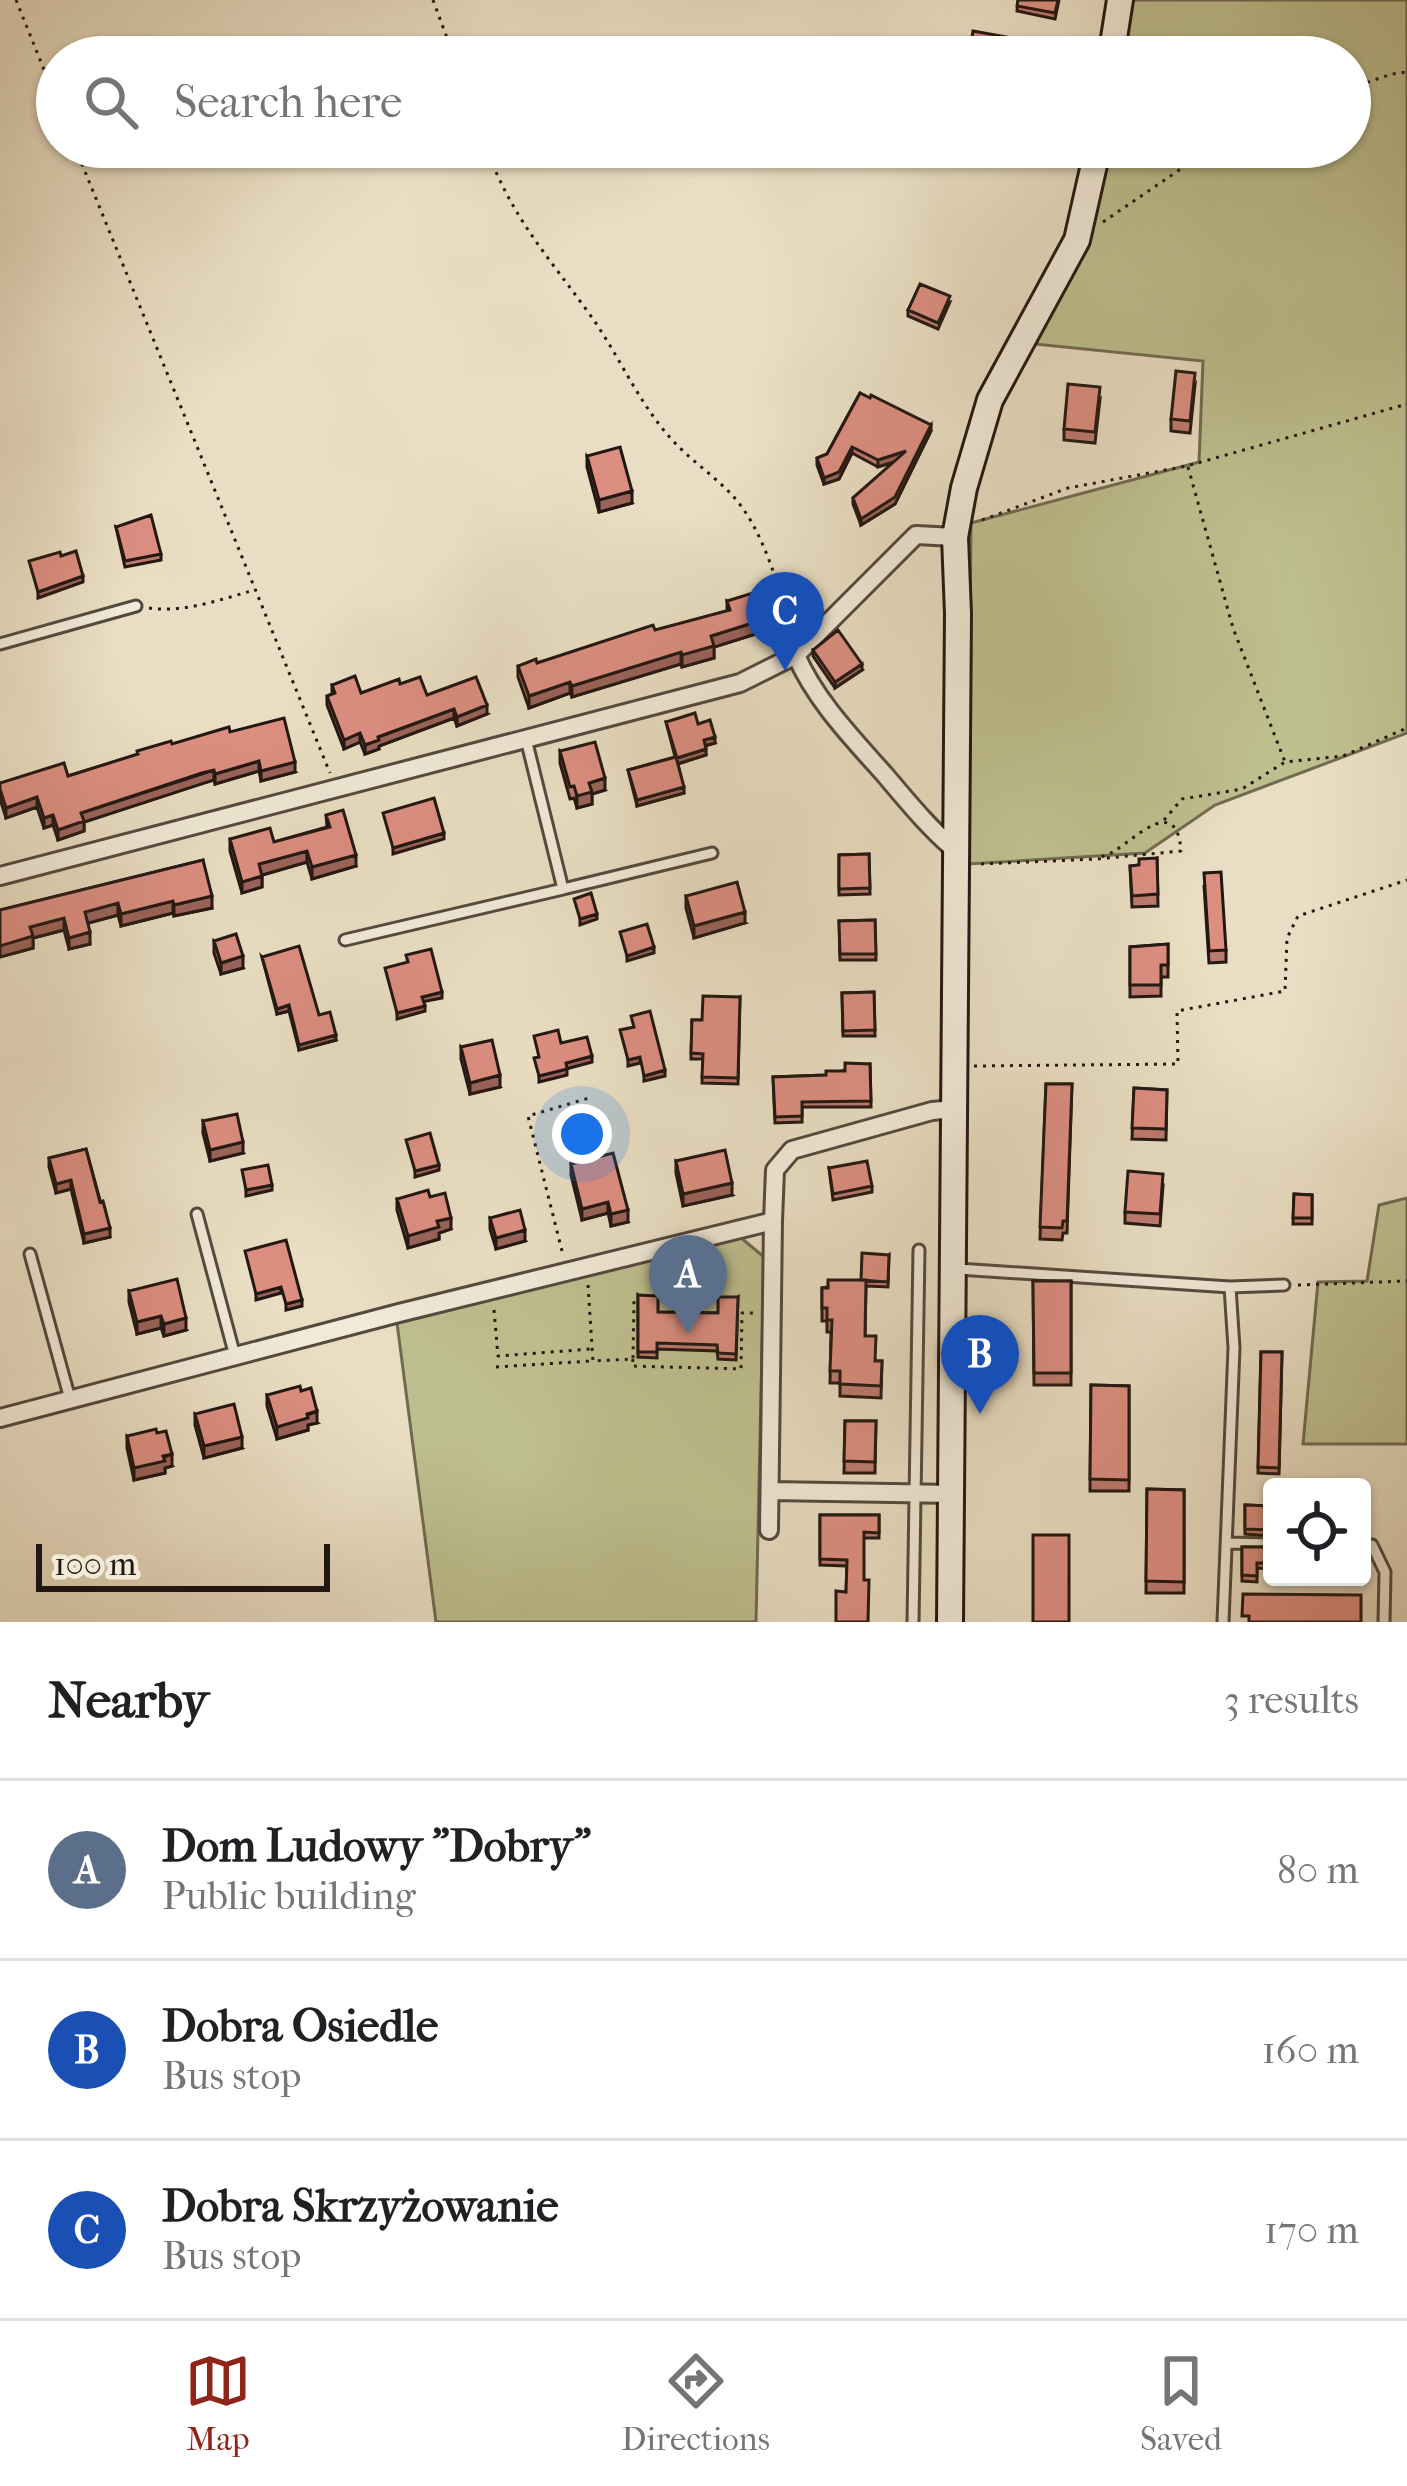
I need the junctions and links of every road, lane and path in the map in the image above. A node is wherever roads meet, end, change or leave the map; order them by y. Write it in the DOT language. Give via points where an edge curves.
graph roads {
  1 [pos="16,0"];
  2 [pos="441,0"];
  3 [pos="1120,0"];
  4 [pos="434,2"];
  5 [pos="446,36"];
  6 [pos="1115,36"];
  7 [pos="36,50"];
  8 [pos="1407,72"];
  9 [pos="1371,81"];
  10 [pos="84,168"];
  11 [pos="495,168"];
  12 [pos="1093,168"];
  13 [pos="1182,168"];
  14 [pos="1076,240"];
  15 [pos="1407,404"];
  16 [pos="1187,466"];
  17 [pos="955,537"];
  18 [pos="255,590"];
  19 [pos="136,606"];
  20 [pos="0,644"];
  21 [pos="796,656"];
  22 [pos="1407,728"];
  23 [pos="526,739"];
  24 [pos="1285,762"];
  25 [pos="337,788"];
  26 [pos="1163,822"];
  27 [pos="712,853"];
  28 [pos="955,857"];
  29 [pos="1097,860"];
  30 [pos="0,876"];
  31 [pos="1407,880"];
  32 [pos="563,889"];
  33 [pos="344,940"];
  34 [pos="954,1066"];
  35 [pos="589,1098"];
  36 [pos="954,1109"];
  37 [pos="197,1214"];
  38 [pos="772,1221"];
  39 [pos="919,1250"];
  40 [pos="30,1254"];
  41 [pos="587,1265"];
  42 [pos="952,1268"];
  43 [pos="567,1270"];
  44 [pos="1407,1281"];
  45 [pos="1285,1285"];
  46 [pos="1230,1287"];
  47 [pos="492,1290"];
  48 [pos="634,1300"];
  49 [pos="771,1313"];
  50 [pos="592,1349"];
  51 [pos="235,1356"];
  52 [pos="633,1359"];
  53 [pos="592,1361"];
  54 [pos="496,1367"];
  55 [pos="70,1399"];
  56 [pos="0,1418"];
  57 [pos="770,1491"];
  58 [pos="915,1493"];
  59 [pos="953,1494"];
  60 [pos="769,1531"];
  61 [pos="1226,1543"];
  62 [pos="1263,1544"];
  63 [pos="1371,1545"];
  64 [pos="913,1622"];
  65 [pos="950,1622"];
  66 [pos="1223,1622"];
  67 [pos="1384,1622"];
  1 -- 7 [label="path"];
  2 -- 4 [label="path"];
  3 -- 6 [label="main road"];
  4 -- 5 [label="path"];
  8 -- 9 [label="path"];
  10 -- 18 [label="path"];
  11 -- 21 [label="path" via="626,377 674,442 743,510 760,538"];
  12 -- 14 [label="main road"];
  13 -- 14 [label="path"];
  14 -- 17 [label="main road" via="990,400"];
  15 -- 16 [label="path"];
  16 -- 17 [label="path" via="1068,488"];
  16 -- 24 [label="path" via="1233,628"];
  17 -- 21 [label="street" via="916,535"];
  17 -- 28 [label="main road"];
  18 -- 19 [label="path" via="162,610"];
  18 -- 25 [label="path"];
  19 -- 20 [label="lane"];
  21 -- 23 [label="street" via="740,683"];
  21 -- 28 [label="street" via="855,741"];
  22 -- 24 [label="path" via="1343,756"];
  23 -- 25 [label="street"];
  23 -- 32 [label="lane"];
  24 -- 26 [label="path" via="1242,789 1181,800"];
  25 -- 30 [label="street"];
  26 -- 29 [label="path"];
  26 -- 29 [label="path" via="1174,826 1181,851"];
  27 -- 32 [label="lane"];
  28 -- 29 [label="path"];
  28 -- 34 [label="main road"];
  31 -- 34 [label="path" via="1298,916 1287,938 1285,991 1178,1011 1178,1064"];
  32 -- 33 [label="lane"];
  34 -- 36 [label="main road"];
  35 -- 43 [label="path" via="528,1116"];
  36 -- 38 [label="street" via="792,1150 775,1170"];
  36 -- 42 [label="main road"];
  37 -- 51 [label="lane"];
  38 -- 41 [label="street"];
  38 -- 49 [label="street"];
  39 -- 58 [label="lane"];
  40 -- 55 [label="lane"];
  41 -- 43 [label="street"];
  41 -- 50 [label="path"];
  42 -- 46 [label="lane"];
  42 -- 59 [label="main road"];
  43 -- 47 [label="street"];
  44 -- 45 [label="path"];
  45 -- 46 [label="lane"];
  46 -- 61 [label="lane"];
  47 -- 50 [label="path" via="498,1356"];
  47 -- 51 [label="street"];
  48 -- 52 [label="path"];
  49 -- 52 [label="path" via="742,1313 741,1369 632,1366"];
  49 -- 57 [label="street"];
  50 -- 53 [label="path"];
  51 -- 55 [label="street"];
  52 -- 53 [label="path"];
  53 -- 54 [label="path"];
  55 -- 56 [label="street"];
  57 -- 58 [label="street"];
  57 -- 60 [label="street"];
  58 -- 59 [label="street"];
  58 -- 64 [label="lane"];
  59 -- 65 [label="main road"];
  61 -- 62 [label="lane"];
  61 -- 66 [label="lane"];
  63 -- 67 [label="lane" via="1384,1572"];
}
